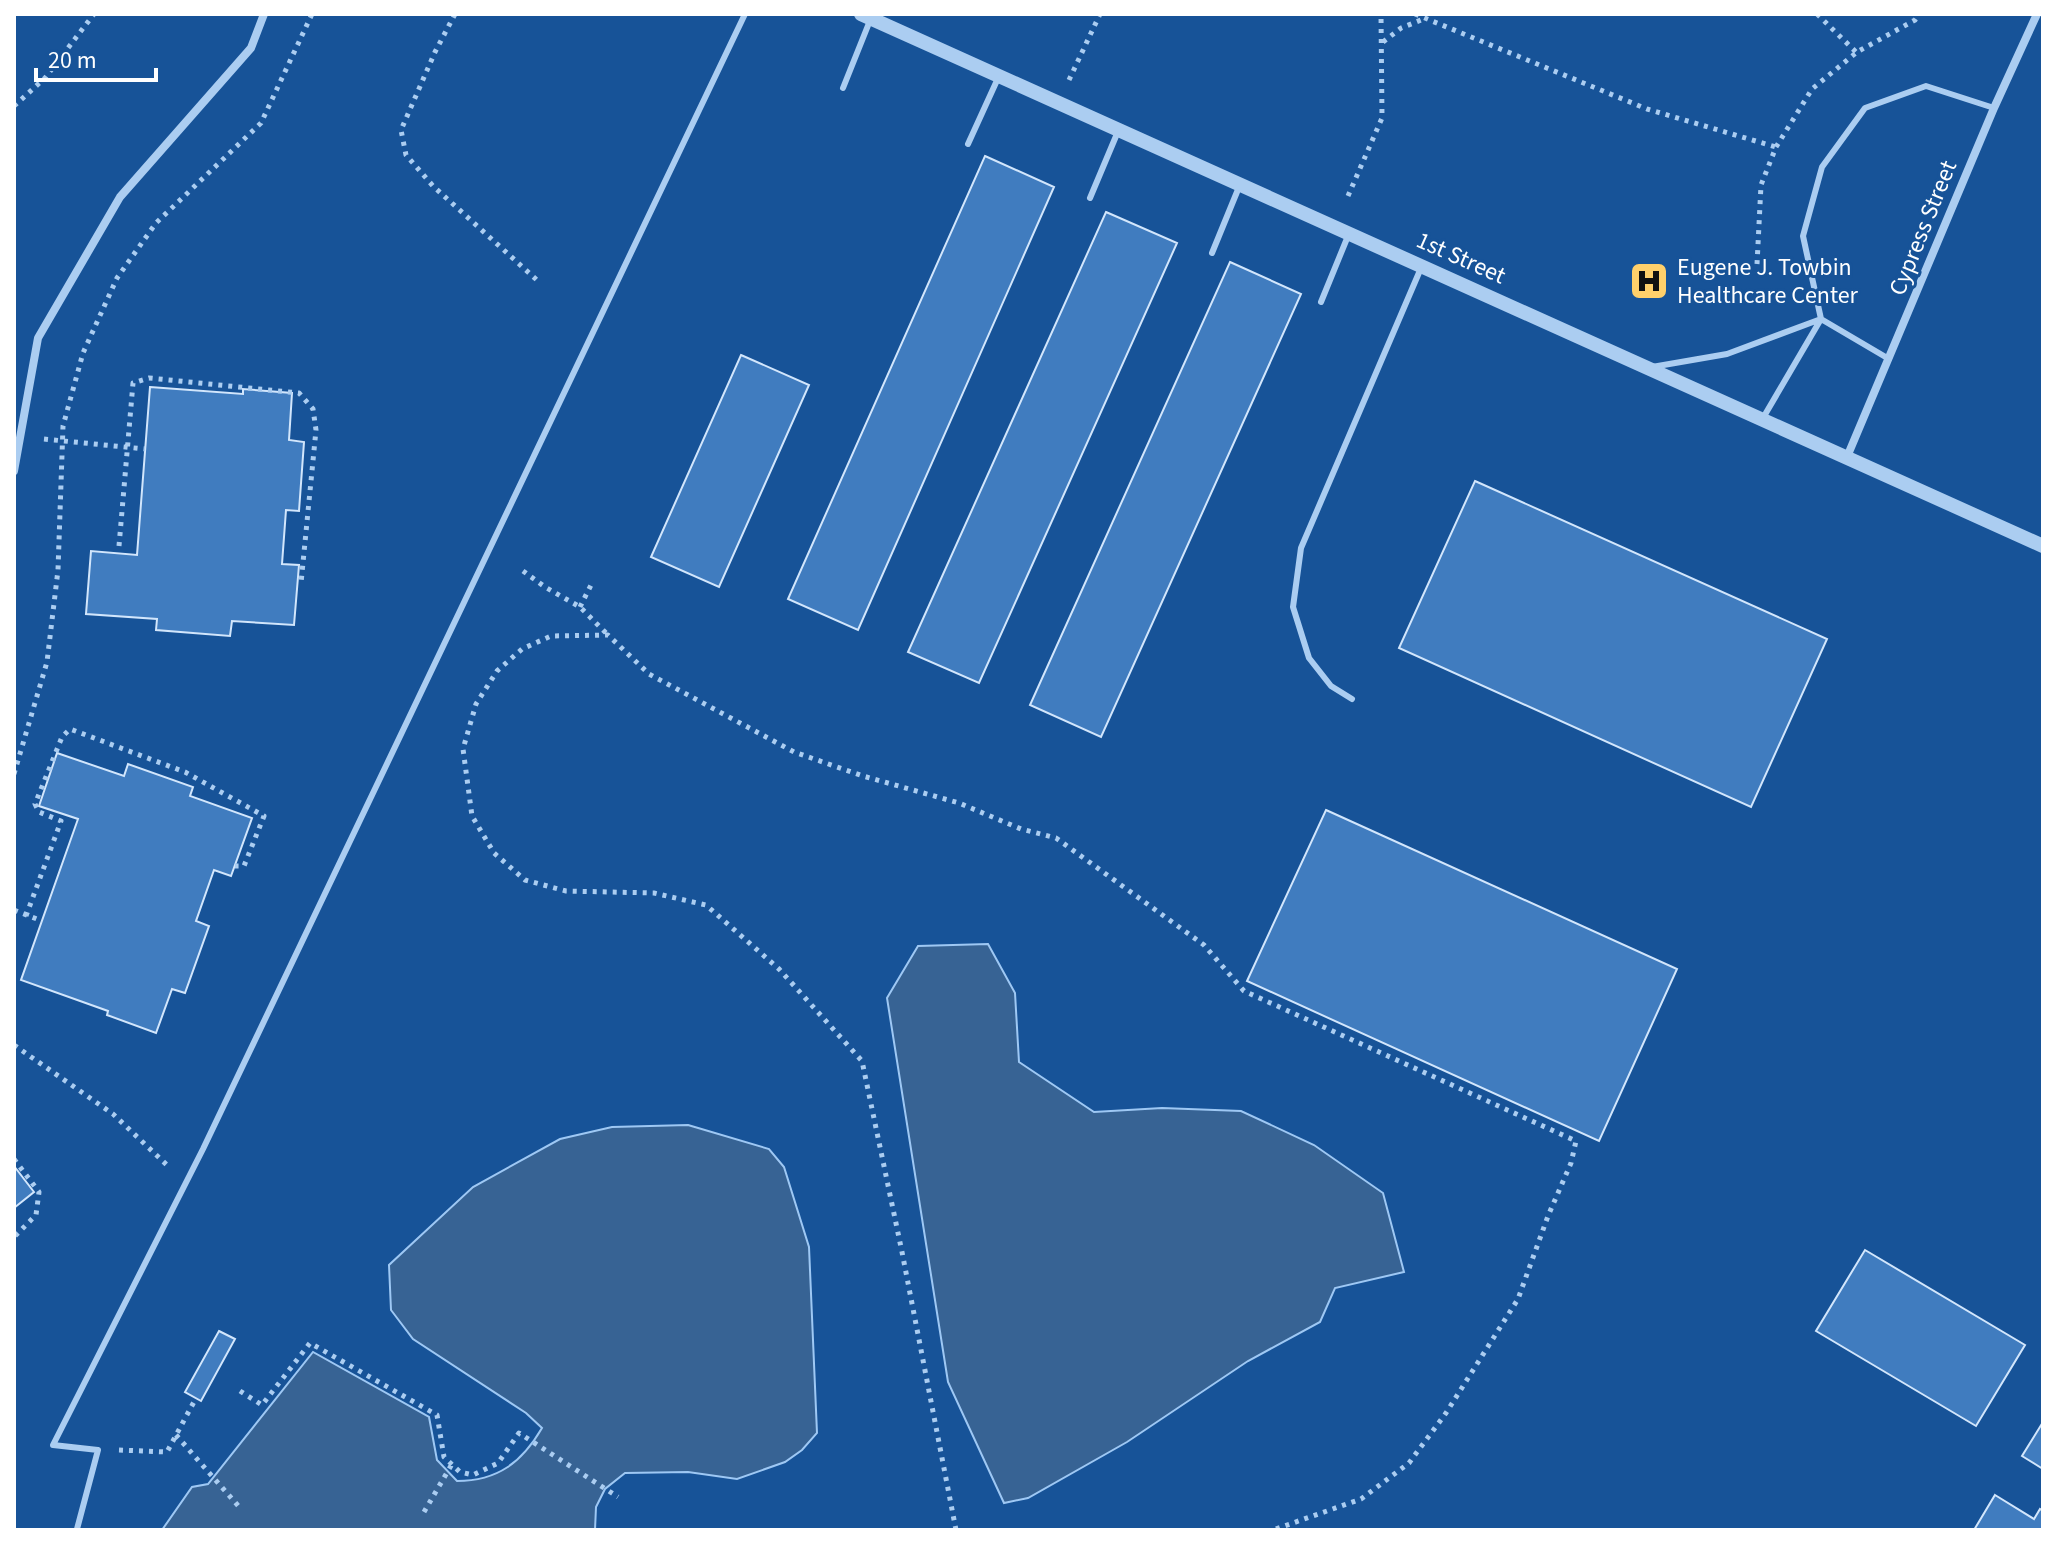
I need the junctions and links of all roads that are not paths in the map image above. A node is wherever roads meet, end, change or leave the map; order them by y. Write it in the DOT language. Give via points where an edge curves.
graph roads {
  1 [pos="264,14"];
  2 [pos="745,14"];
  3 [pos="2037,14"];
  4 [pos="866,16"];
  5 [pos="999,76"];
  6 [pos="843,88"];
  7 [pos="1994,108"];
  8 [pos="1119,129"];
  9 [pos="968,144"];
  10 [pos="1241,184"];
  11 [pos="1090,198"];
  12 [pos="1349,232"];
  13 [pos="1212,253"];
  14 [pos="1423,265"];
  15 [pos="1321,302"];
  16 [pos="1821,319"];
  17 [pos="1889,359"];
  18 [pos="1649,368"];
  19 [pos="1763,419"];
  20 [pos="16,447"];
  21 [pos="1847,457"];
  22 [pos="14,471"];
  23 [pos="2043,546"];
  24 [pos="1352,699"];
  25 [pos="77,1529"];
  1 -- 20 [label="street" via="251,48 120,197 38,338"];
  2 -- 25 [label="lane" via="186,1183 53,1445 98,1450"];
  3 -- 7 [label="street, Cypress Street"];
  4 -- 5 [label="street, 1st Street"];
  4 -- 6 [label="lane"];
  5 -- 8 [label="street, 1st Street"];
  5 -- 9 [label="lane"];
  7 -- 16 [label="lane" via="1926,86 1865,108 1822,167 1803,236"];
  7 -- 17 [label="street, Cypress Street"];
  8 -- 10 [label="street, 1st Street"];
  8 -- 11 [label="lane"];
  10 -- 12 [label="street, 1st Street"];
  10 -- 13 [label="lane"];
  12 -- 14 [label="street, 1st Street"];
  12 -- 15 [label="lane"];
  14 -- 18 [label="street, 1st Street"];
  14 -- 24 [label="lane" via="1301,548 1293,607 1309,658 1331,686"];
  16 -- 17 [label="lane"];
  16 -- 18 [label="lane" via="1727,354"];
  16 -- 19 [label="lane"];
  17 -- 21 [label="street, Cypress Street"];
  18 -- 19 [label="street, 1st Street"];
  19 -- 21 [label="street, 1st Street"];
  20 -- 22 [label="street"];
  21 -- 23 [label="street, 1st Street"];
}
